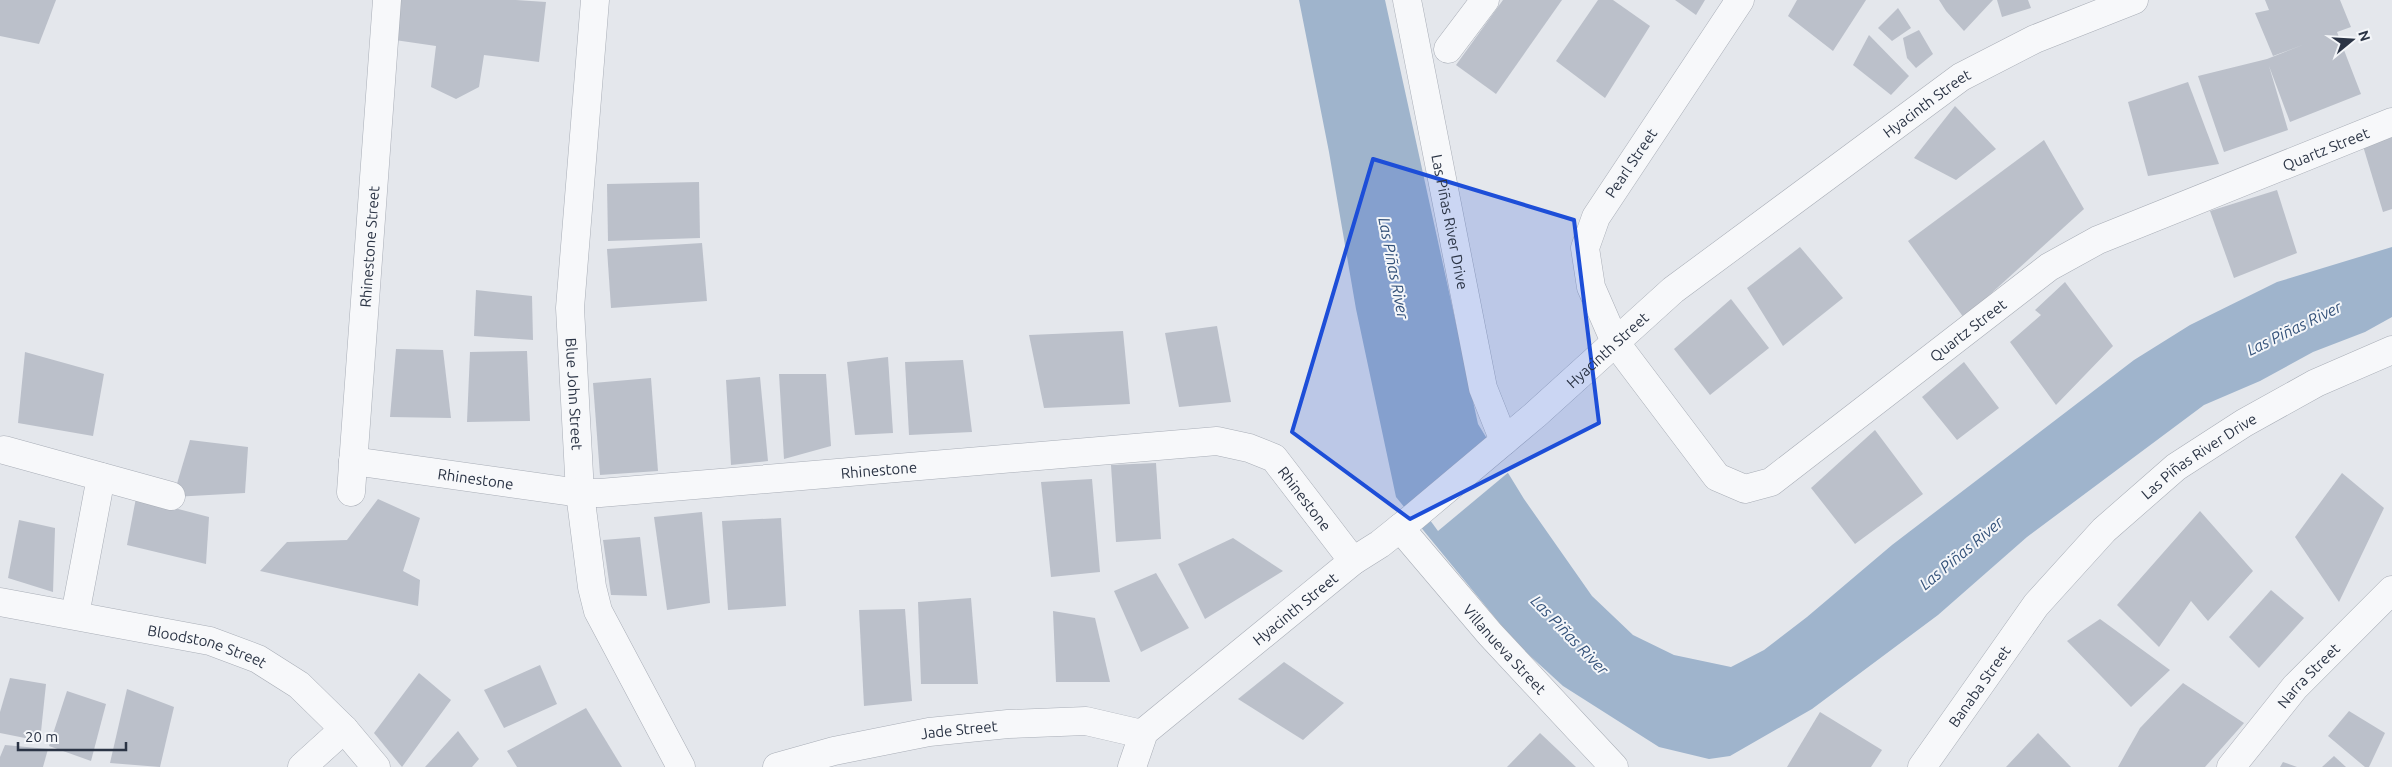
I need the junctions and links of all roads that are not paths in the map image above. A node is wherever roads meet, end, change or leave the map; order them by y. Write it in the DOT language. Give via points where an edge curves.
graph roads {
  1 [pos="387,0"];
  2 [pos="595,0"];
  3 [pos="1407,0"];
  4 [pos="1485,0"];
  5 [pos="1740,0"];
  6 [pos="2134,0"];
  7 [pos="1448,49"];
  8 [pos="2392,122"];
  9 [pos="1615,342"];
  10 [pos="2392,350"];
  11 [pos="1499,446"];
  12 [pos="4,450"];
  13 [pos="353,461"];
  14 [pos="101,477"];
  15 [pos="351,492"];
  16 [pos="580,493"];
  17 [pos="171,496"];
  18 [pos="1405,524"];
  19 [pos="1352,561"];
  20 [pos="2392,590"];
  21 [pos="0,602"];
  22 [pos="2036,605"];
  23 [pos="75,616"];
  24 [pos="344,729"];
  25 [pos="1142,734"];
  26 [pos="302,767"];
  27 [pos="376,767"];
  28 [pos="681,767"];
  29 [pos="777,767"];
  30 [pos="1132,767"];
  31 [pos="1614,767"];
  32 [pos="1922,767"];
  33 [pos="2231,767"];
  1 -- 13 [label="street, Rhinestone Street"];
  2 -- 16 [label="street, Blue John Street" via="570,308"];
  3 -- 11 [label="street, Las Piñas River Drive" via="1483,388"];
  4 -- 7 [label="street"];
  5 -- 9 [label="street, Pearl Street" via="1596,217 1585,248 1591,288"];
  6 -- 9 [label="street, Hyacinth Street" via="2035,39 1962,77 1673,290"];
  8 -- 9 [label="street, Quartz Street" via="2098,240 2049,267 1771,482 1746,489 1717,477"];
  9 -- 11 [label="street, Hyacinth Street"];
  10 -- 22 [label="street, Las Piñas River Drive" via="2316,383 2176,468 2104,530"];
  11 -- 18 [label="street, Hyacinth Street"];
  12 -- 14 [label="street"];
  13 -- 15 [label="street, Rhinestone Street"];
  13 -- 16 [label="street, Rhinestone"];
  14 -- 17 [label="street"];
  14 -- 23 [label="street"];
  16 -- 19 [label="street, Rhinestone" via="1217,441 1274,458"];
  16 -- 28 [label="street, Blue John Street" via="598,611"];
  18 -- 19 [label="street, Hyacinth Street"];
  18 -- 31 [label="street, Villanueva Street" via="1490,634"];
  19 -- 25 [label="street, Hyacinth Street"];
  20 -- 33 [label="street, Narra Street" via="2295,687"];
  21 -- 23 [label="street, Bloodstone Street"];
  22 -- 32 [label="street, Banaba Street"];
  23 -- 24 [label="street, Bloodstone Street" via="210,642 258,659 299,685"];
  24 -- 26 [label="street"];
  24 -- 27 [label="street, Bloodstone Street"];
  25 -- 29 [label="street, Jade Street" via="1086,721 1008,724 920,734 834,751"];
  25 -- 30 [label="street"];
}
